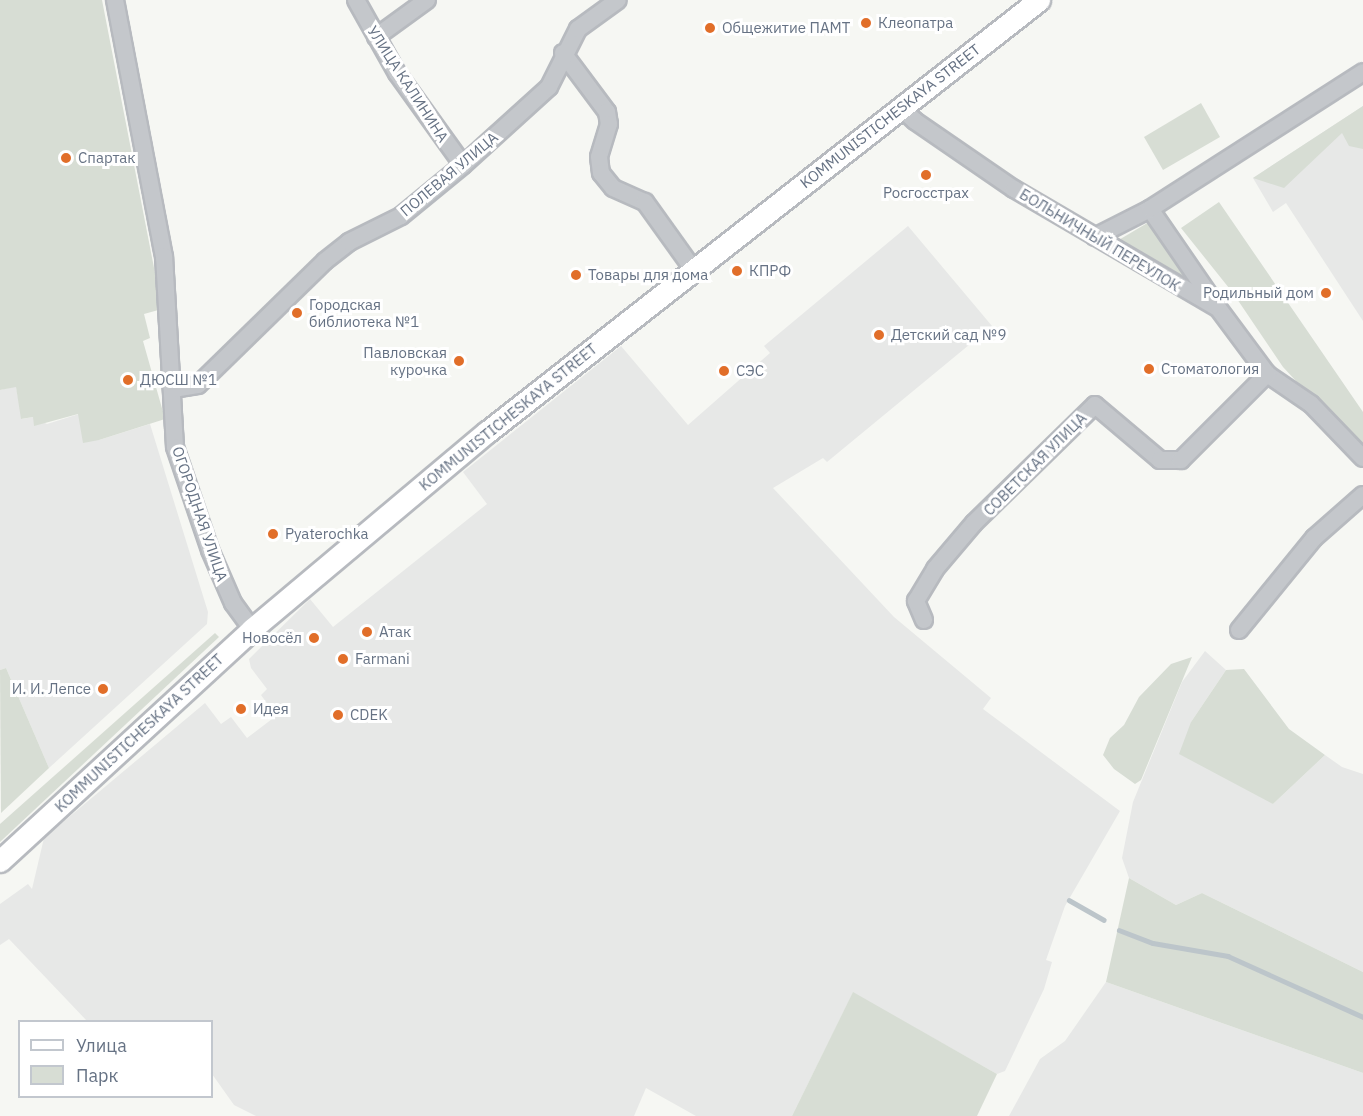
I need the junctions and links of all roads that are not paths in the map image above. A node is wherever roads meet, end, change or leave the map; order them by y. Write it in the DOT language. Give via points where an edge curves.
graph roads {
  1 [pos="115,0"];
  2 [pos="356,0"];
  3 [pos="427,0"];
  4 [pos="618,0"];
  5 [pos="1039,0"];
  6 [pos="376,37"];
  7 [pos="563,53"];
  8 [pos="1363,72"];
  9 [pos="901,108"];
  10 [pos="464,165"];
  11 [pos="1150,209"];
  12 [pos="1095,237"];
  13 [pos="693,269"];
  14 [pos="1218,308"];
  15 [pos="1267,374"];
  16 [pos="173,389"];
  17 [pos="1363,458"];
  18 [pos="1363,495"];
  19 [pos="924,620"];
  20 [pos="252,628"];
  21 [pos="1239,630"];
  22 [pos="0,861"];
  1 -- 16 [label="street, ОГОРОДНАЯ УЛИЦА" via="164,256"];
  2 -- 6 [label="street, УЛИЦА КАЛИНИНА"];
  3 -- 6 [label="street"];
  4 -- 7 [label="street, ПОЛЕВАЯ УЛИЦА" via="578,30"];
  5 -- 9 [label="main road, KOMMUNISTICHESKAYA STREET"];
  6 -- 10 [label="street, УЛИЦА КАЛИНИНА" via="430,123"];
  7 -- 10 [label="street, ПОЛЕВАЯ УЛИЦА" via="549,87"];
  7 -- 13 [label="street" via="607,112 609,124 598,157 601,173 613,188 645,202"];
  8 -- 11 [label="street"];
  9 -- 12 [label="street, БОЛЬНИЧНЫЙ ПЕРЕУЛОК" via="969,159"];
  9 -- 13 [label="main road, KOMMUNISTICHESKAYA STREET"];
  10 -- 16 [label="street, ПОЛЕВАЯ УЛИЦА" via="401,216 349,242 325,261 198,385"];
  11 -- 12 [label="street"];
  11 -- 14 [label="street"];
  12 -- 14 [label="street, БОЛЬНИЧНЫЙ ПЕРЕУЛОК"];
  13 -- 20 [label="main road, KOMMUNISTICHESKAYA STREET" via="487,432"];
  14 -- 15 [label="street, БОЛЬНИЧНЫЙ ПЕРЕУЛОК"];
  15 -- 17 [label="street, БОЛЬНИЧНЫЙ ПЕРЕУЛОК" via="1311,404"];
  15 -- 19 [label="street, СОВЕТСКАЯ УЛИЦА" via="1181,460 1160,460 1095,405 974,523 935,569 916,601"];
  16 -- 20 [label="street, ОГОРОДНАЯ УЛИЦА" via="175,447 233,603"];
  18 -- 21 [label="street" via="1314,538"];
  20 -- 22 [label="main road, KOMMUNISTICHESKAYA STREET"];
}
